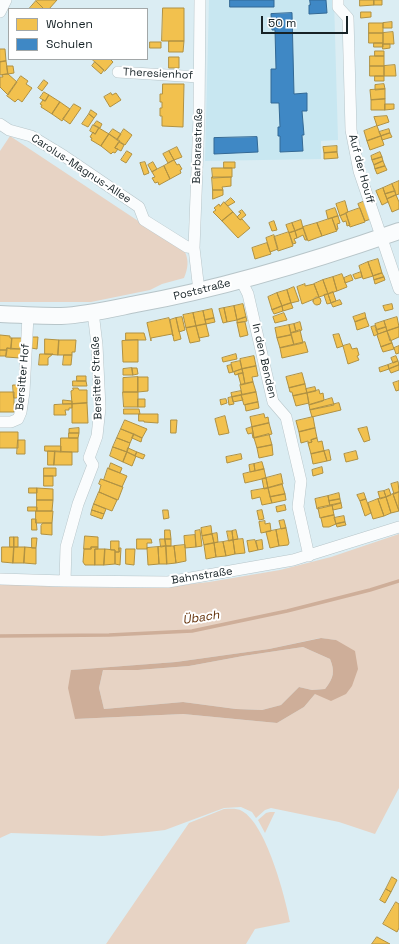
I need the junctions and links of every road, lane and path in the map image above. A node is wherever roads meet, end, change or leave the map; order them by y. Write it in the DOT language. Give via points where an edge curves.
graph roads {
  1 [pos="6,0"];
  2 [pos="200,0"];
  3 [pos="338,0"];
  4 [pos="0,12"];
  5 [pos="118,72"];
  6 [pos="199,77"];
  7 [pos="0,124"];
  8 [pos="399,231"];
  9 [pos="382,237"];
  10 [pos="194,248"];
  11 [pos="241,280"];
  12 [pos="399,289"];
  13 [pos="199,291"];
  14 [pos="93,312"];
  15 [pos="0,314"];
  16 [pos="28,316"];
  17 [pos="0,422"];
  18 [pos="399,527"];
  19 [pos="309,556"];
  20 [pos="0,579"];
  21 [pos="65,581"];
  1 -- 4 [label="street"];
  2 -- 6 [label="street, Barbarastraße"];
  3 -- 9 [label="street, Auf der Houff" via="338,7 348,18 350,130 359,172"];
  5 -- 6 [label="street, Theresienhof"];
  6 -- 10 [label="street, Barbarastraße"];
  7 -- 10 [label="street, Carolus-Magnus-Allee" via="9,130 31,136 64,156 139,207 144,220 187,247"];
  8 -- 9 [label="main road, Poststraße"];
  9 -- 11 [label="main road, Poststraße"];
  9 -- 12 [label="street, Auf der Houff"];
  10 -- 13 [label="street, Barbarastraße"];
  11 -- 13 [label="main road, Poststraße"];
  11 -- 19 [label="street, In den Benden" via="248,294 273,402 287,419 301,481 298,507"];
  13 -- 14 [label="main road, Poststraße"];
  14 -- 16 [label="main road, Poststraße" via="62,316"];
  14 -- 21 [label="street, Bersitter Straße" via="97,339 100,408 97,436 89,458 93,465 78,504 66,547"];
  15 -- 16 [label="main road, Poststraße"];
  16 -- 17 [label="street, Bersitter Hof" via="21,412 18,419"];
  18 -- 19 [label="street, Bahnstraße"];
  19 -- 21 [label="street, Bahnstraße" via="168,582"];
  20 -- 21 [label="street, Bahnstraße"];
}
